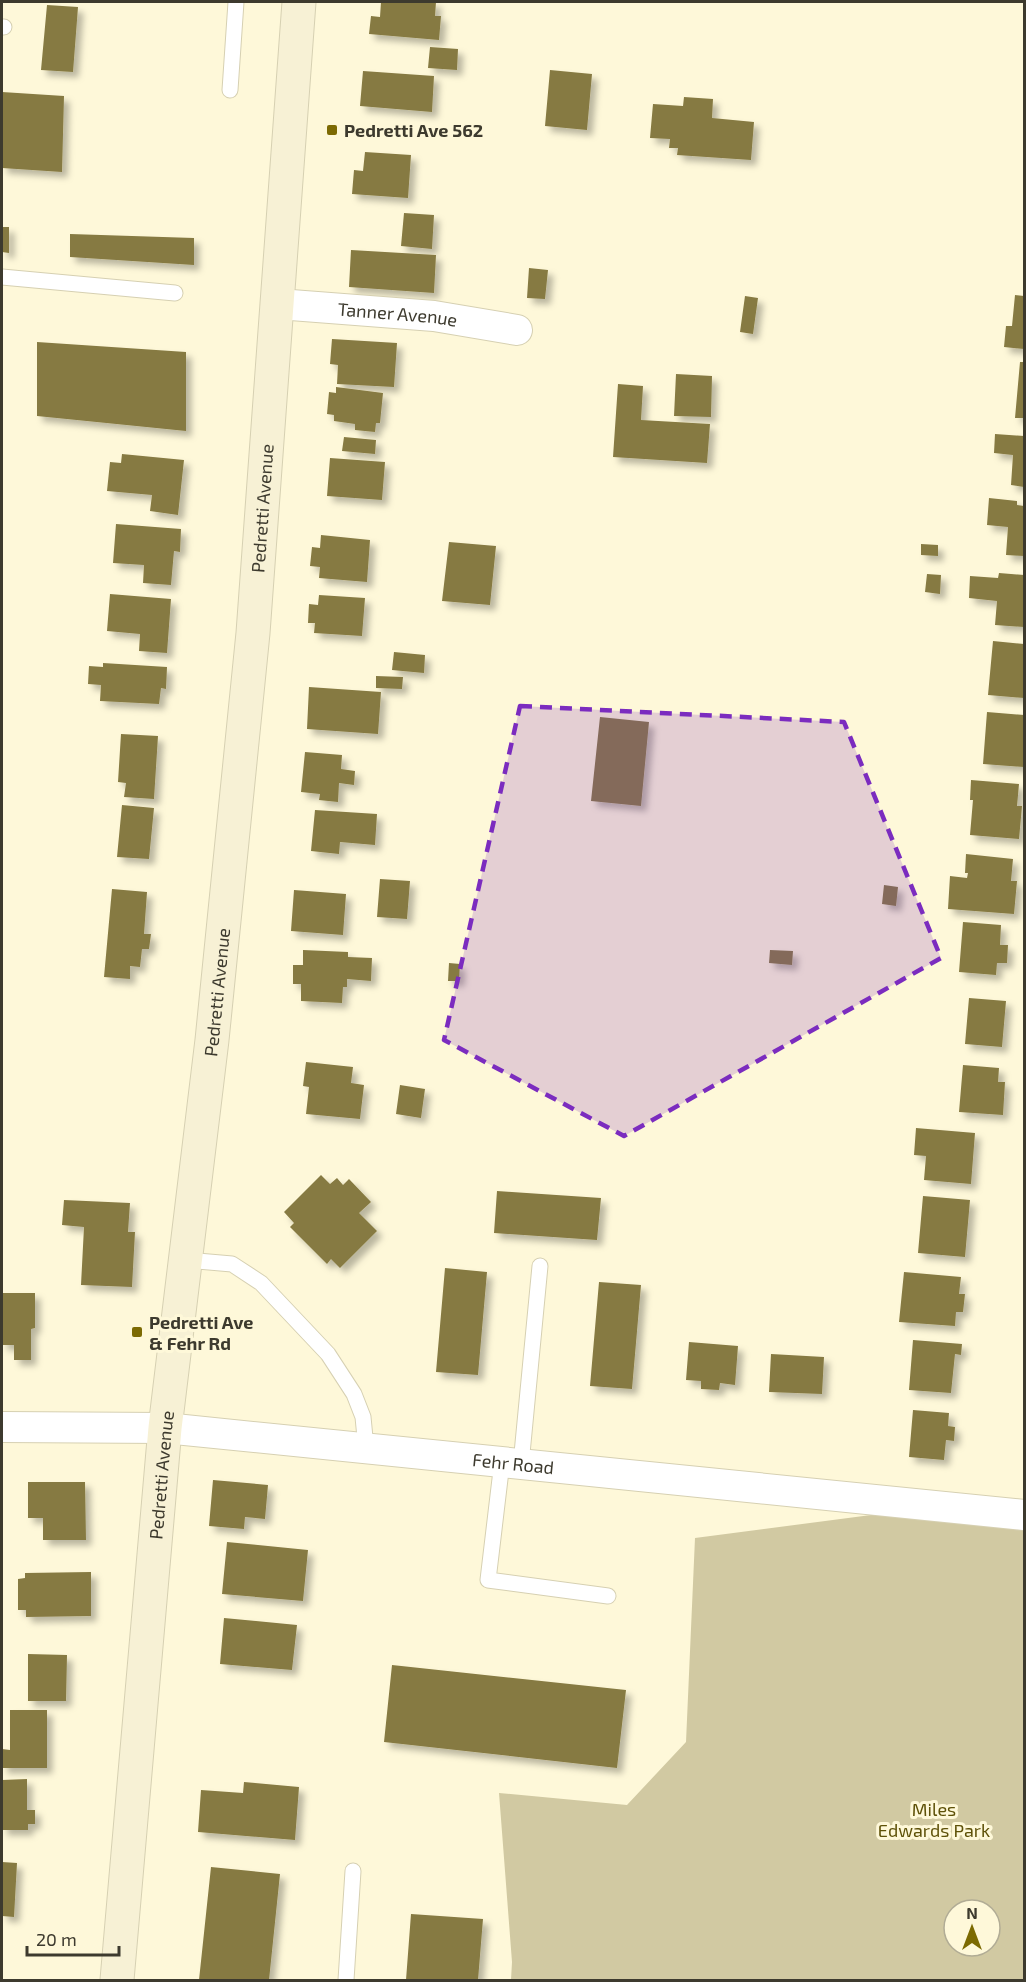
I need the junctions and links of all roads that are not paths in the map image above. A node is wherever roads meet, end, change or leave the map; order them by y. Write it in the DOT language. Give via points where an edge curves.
graph roads {
  1 [pos="236,2"];
  2 [pos="299,2"];
  3 [pos="230,90"];
  4 [pos="2,277"];
  5 [pos="175,293"];
  6 [pos="278,304"];
  7 [pos="517,330"];
  8 [pos="186,1260"];
  9 [pos="540,1266"];
  10 [pos="2,1427"];
  11 [pos="165,1428"];
  12 [pos="366,1448"];
  13 [pos="512,1463"];
  14 [pos="1024,1515"];
  15 [pos="608,1596"];
  16 [pos="353,1871"];
  17 [pos="117,1980"];
  18 [pos="346,1980"];
  1 -- 3 [label="lane"];
  2 -- 6 [label="street, Pedretti Avenue"];
  4 -- 5 [label="lane"];
  6 -- 7 [label="street, Tanner Avenue" via="434,316"];
  6 -- 8 [label="street, Pedretti Avenue" via="252,645"];
  8 -- 11 [label="street, Pedretti Avenue"];
  8 -- 12 [label="lane" via="232,1264 261,1283 328,1354 354,1394 363,1417"];
  9 -- 13 [label="lane"];
  10 -- 11 [label="street, Fehr Road"];
  11 -- 12 [label="street, Fehr Road"];
  11 -- 17 [label="street, Pedretti Avenue"];
  12 -- 13 [label="street, Fehr Road"];
  13 -- 14 [label="street, Fehr Road"];
  13 -- 15 [label="lane" via="488,1580"];
  16 -- 18 [label="lane"];
}
